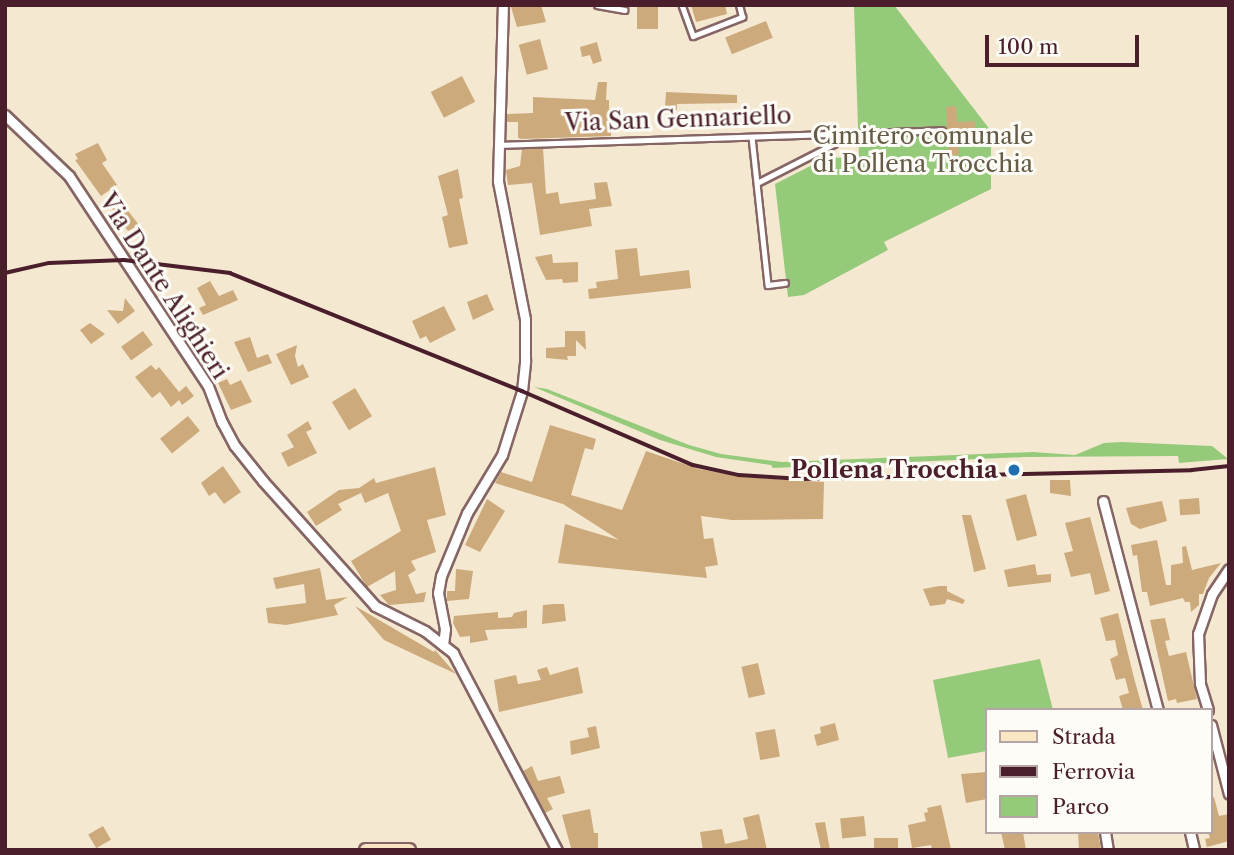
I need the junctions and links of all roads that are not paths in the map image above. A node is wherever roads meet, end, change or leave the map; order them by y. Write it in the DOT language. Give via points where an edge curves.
graph roads {
  1 [pos="503,5"];
  2 [pos="597,5"];
  3 [pos="682,5"];
  4 [pos="739,5"];
  5 [pos="625,10"];
  6 [pos="5,115"];
  7 [pos="942,130"];
  8 [pos="827,133"];
  9 [pos="752,137"];
  10 [pos="499,145"];
  11 [pos="757,183"];
  12 [pos="785,283"];
  13 [pos="1103,501"];
  14 [pos="1229,569"];
  15 [pos="443,645"];
  16 [pos="1157,708"];
  17 [pos="1207,708"];
  18 [pos="1213,730"];
  19 [pos="1225,766"];
  20 [pos="1229,794"];
  21 [pos="557,848"];
  22 [pos="366,850"];
  23 [pos="409,850"];
  1 -- 10 [label="street"];
  2 -- 5 [label="lane"];
  3 -- 4 [label="lane" via="693,36 743,17"];
  6 -- 15 [label="street, Via Dante Alighieri" via="69,176 208,386 235,446 263,481 375,606"];
  7 -- 8 [label="lane, Via San Gennariello"];
  8 -- 9 [label="lane, Via San Gennariello"];
  8 -- 11 [label="lane" via="834,144"];
  9 -- 10 [label="lane, Via San Gennariello"];
  9 -- 11 [label="lane"];
  10 -- 15 [label="street" via="499,188 526,319 526,360 522,391 502,455 467,513 441,576"];
  11 -- 12 [label="lane" via="768,285"];
  13 -- 16 [label="street"];
  14 -- 17 [label="street" via="1212,594 1198,634 1200,682"];
  15 -- 21 [label="street, Via Dante Alighieri" via="453,653"];
  18 -- 19 [label="street"];
  19 -- 20 [label="street"];
  22 -- 23 [label="street"];
}
